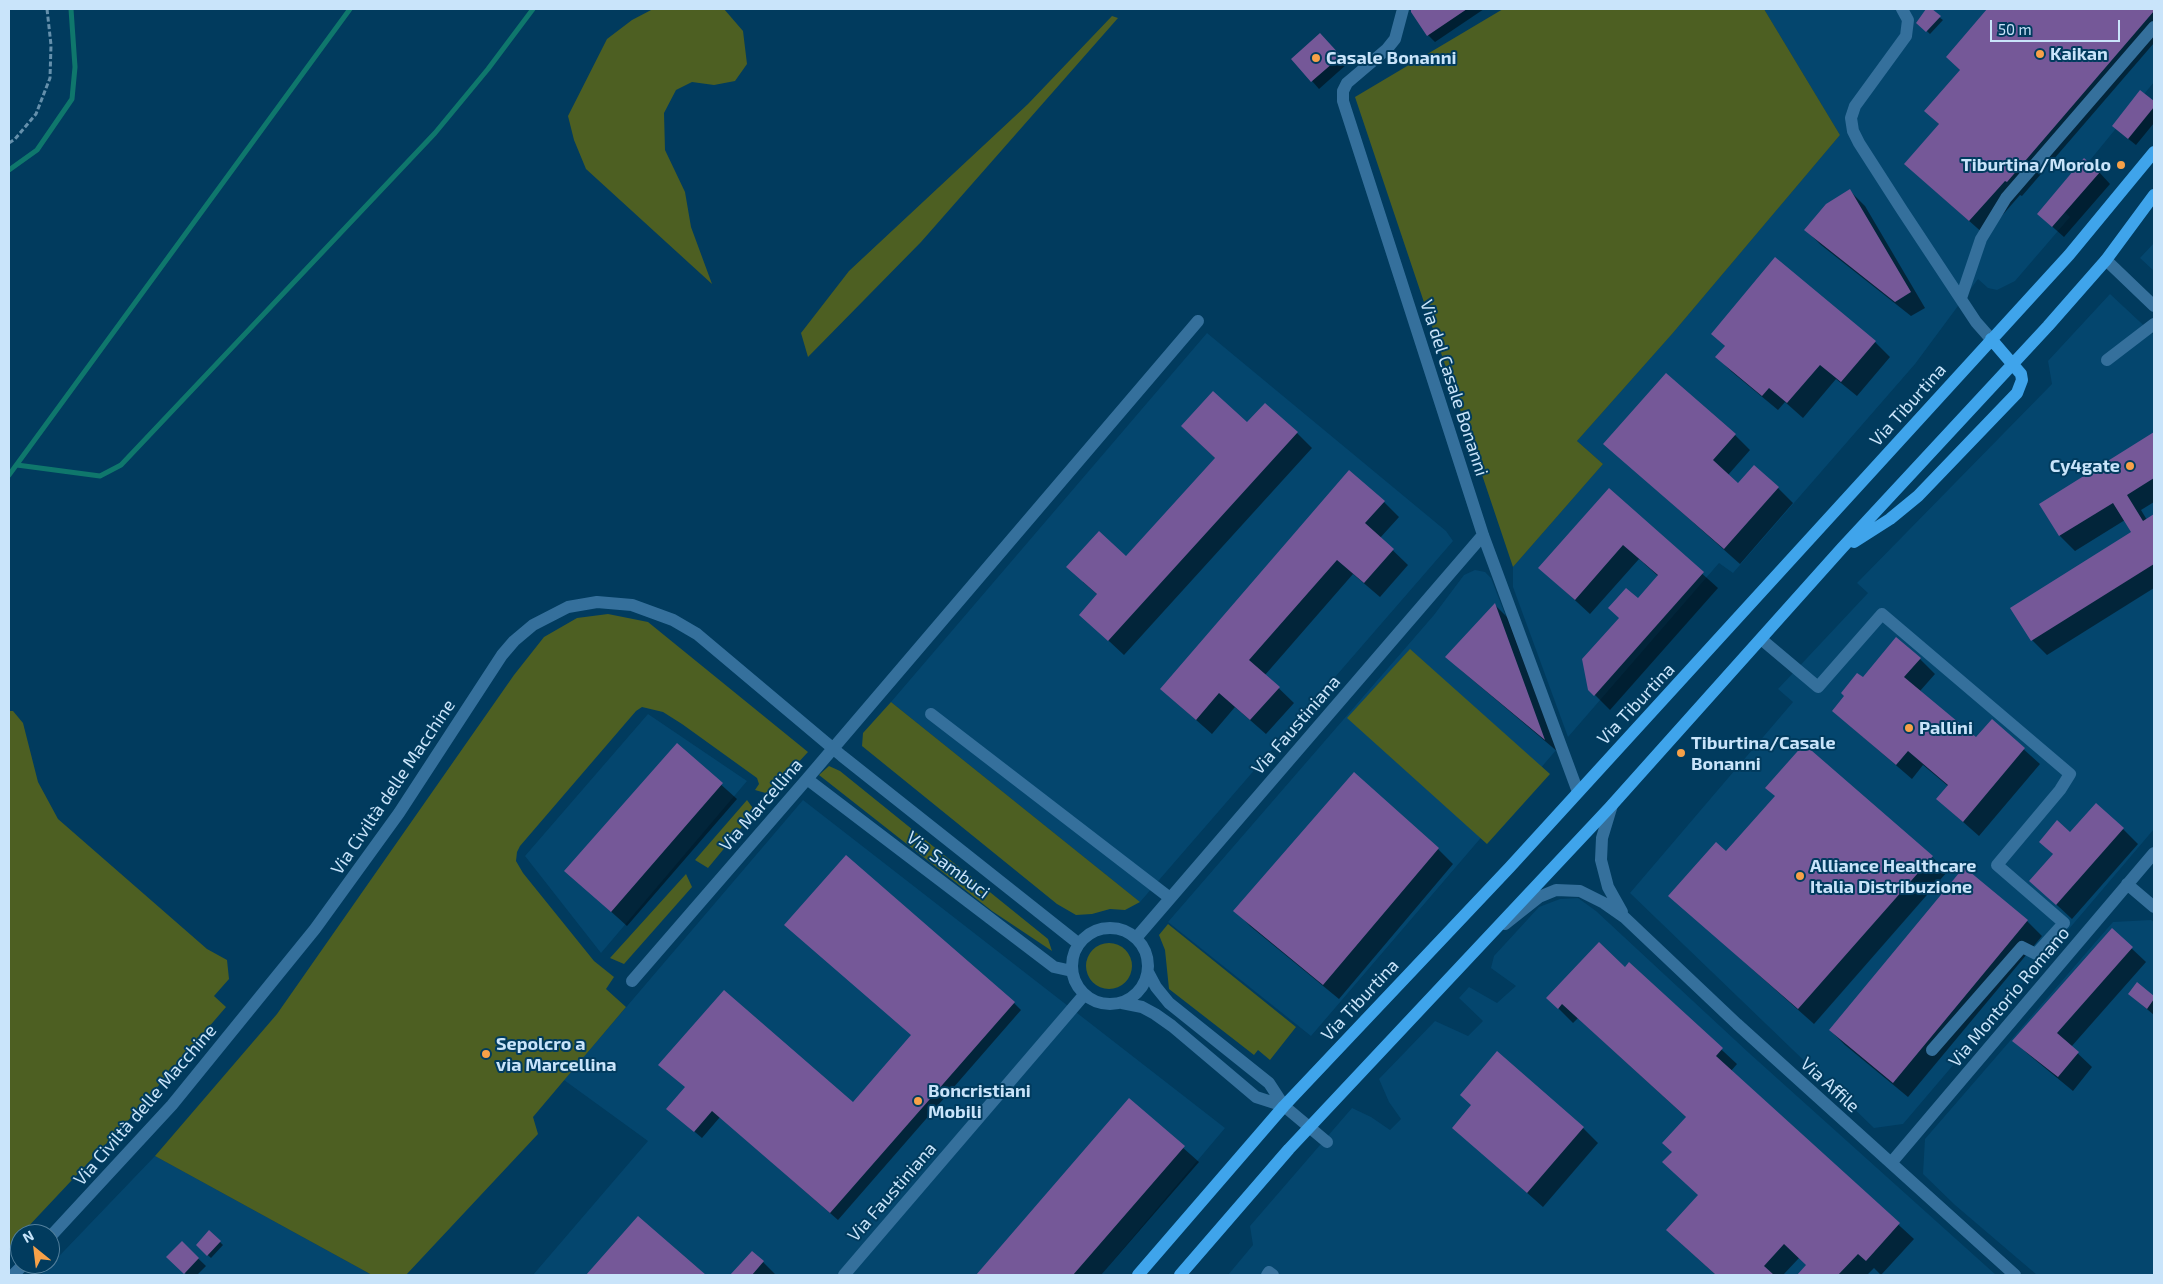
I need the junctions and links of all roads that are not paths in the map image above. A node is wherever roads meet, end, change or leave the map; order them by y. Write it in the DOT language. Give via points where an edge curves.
graph roads {
  1 [pos="1403,9"];
  2 [pos="1906,10"];
  3 [pos="2154,26"];
  4 [pos="2154,152"];
  5 [pos="2154,195"];
  6 [pos="2106,260"];
  7 [pos="1961,298"];
  8 [pos="2154,306"];
  9 [pos="1198,321"];
  10 [pos="2154,324"];
  11 [pos="1991,339"];
  12 [pos="2107,360"];
  13 [pos="2013,363"];
  14 [pos="1483,535"];
  15 [pos="1842,548"];
  16 [pos="1761,639"];
  17 [pos="931,714"];
  18 [pos="833,748"];
  19 [pos="807,779"];
  20 [pos="1578,792"];
  21 [pos="1612,805"];
  22 [pos="2154,853"];
  23 [pos="2127,884"];
  24 [pos="1170,898"];
  25 [pos="2154,907"];
  26 [pos="1624,917"];
  27 [pos="1136,938"];
  28 [pos="1079,944"];
  29 [pos="1480,944"];
  30 [pos="1072,971"];
  31 [pos="1148,972"];
  32 [pos="632,980"];
  33 [pos="1084,995"];
  34 [pos="1122,1003"];
  35 [pos="1932,1050"];
  36 [pos="1284,1106"];
  37 [pos="1309,1127"];
  38 [pos="1327,1142"];
  39 [pos="1890,1163"];
  40 [pos="60,1225"];
  41 [pos="844,1275"];
  42 [pos="1138,1275"];
  43 [pos="1180,1275"];
  44 [pos="1266,1275"];
  45 [pos="1273,1275"];
  46 [pos="2015,1275"];
  1 -- 14 [label="street, Via del Casale Bonanni" via="1395,39 1347,83 1343,101"];
  2 -- 7 [label="street" via="1906,36 1858,101 1852,112 1852,124 1859,143"];
  3 -- 7 [label="street" via="2006,198 1981,239"];
  4 -- 11 [label="main road, Via Tiburtina" via="2070,255"];
  5 -- 6 [label="main road"];
  6 -- 8 [label="street"];
  6 -- 13 [label="main road"];
  7 -- 11 [label="street"];
  9 -- 18 [label="street, Via Marcellina"];
  10 -- 12 [label="street"];
  11 -- 13 [label="main road"];
  11 -- 20 [label="main road, Via Tiburtina"];
  13 -- 15 [label="main road"];
  13 -- 15 [label="main road" via="2022,380 2010,402 1910,503"];
  14 -- 20 [label="street, Via del Casale Bonanni"];
  14 -- 24 [label="street, Via Faustiniana"];
  15 -- 16 [label="main road"];
  16 -- 21 [label="main road"];
  16 -- 35 [label="street" via="1818,687 1882,614 2070,774 1997,865 2064,923 2036,954 2022,948"];
  17 -- 24 [label="street"];
  18 -- 19 [label="street, Via Marcellina"];
  18 -- 28 [label="street, Via Sambuci"];
  18 -- 40 [label="street, Via Civiltà delle Macchine" via="715,648 673,620 632,605 605,602 568,608 540,620 502,655 384,834 293,957 166,1111"];
  19 -- 30 [label="street, Via Sambuci" via="1054,967"];
  19 -- 32 [label="street, Via Marcellina"];
  20 -- 36 [label="main road, Via Tiburtina"];
  21 -- 26 [label="street, Via Affile" via="1602,838 1601,860 1608,887"];
  21 -- 29 [label="main road"];
  22 -- 23 [label="street, Via Montorio Romano"];
  23 -- 25 [label="street"];
  23 -- 39 [label="street, Via Montorio Romano"];
  24 -- 27 [label="street, Via Faustiniana"];
  26 -- 29 [label="street, Via Affile" via="1586,893 1573,889 1556,890 1539,897"];
  26 -- 39 [label="street, Via Affile"];
  27 -- 28 [label="street" via="1119,929 1108,928 1097,930"];
  27 -- 31 [label="street" via="1145,950"];
  28 -- 30 [label="street" via="1074,953"];
  29 -- 37 [label="main road"];
  30 -- 33 [label="street"];
  31 -- 34 [label="street" via="1140,991"];
  31 -- 36 [label="street" via="1170,1003 1269,1083"];
  33 -- 34 [label="street" via="1102,1004"];
  33 -- 41 [label="street, Via Faustiniana"];
  34 -- 36 [label="street" via="1142,1007 1155,1014 1256,1097"];
  36 -- 37 [label="street"];
  36 -- 42 [label="main road, Via Tiburtina"];
  37 -- 38 [label="street"];
  37 -- 43 [label="main road"];
  39 -- 46 [label="street, Via Affile"];
  44 -- 45 [label="street" via="1269,1272"];
}
